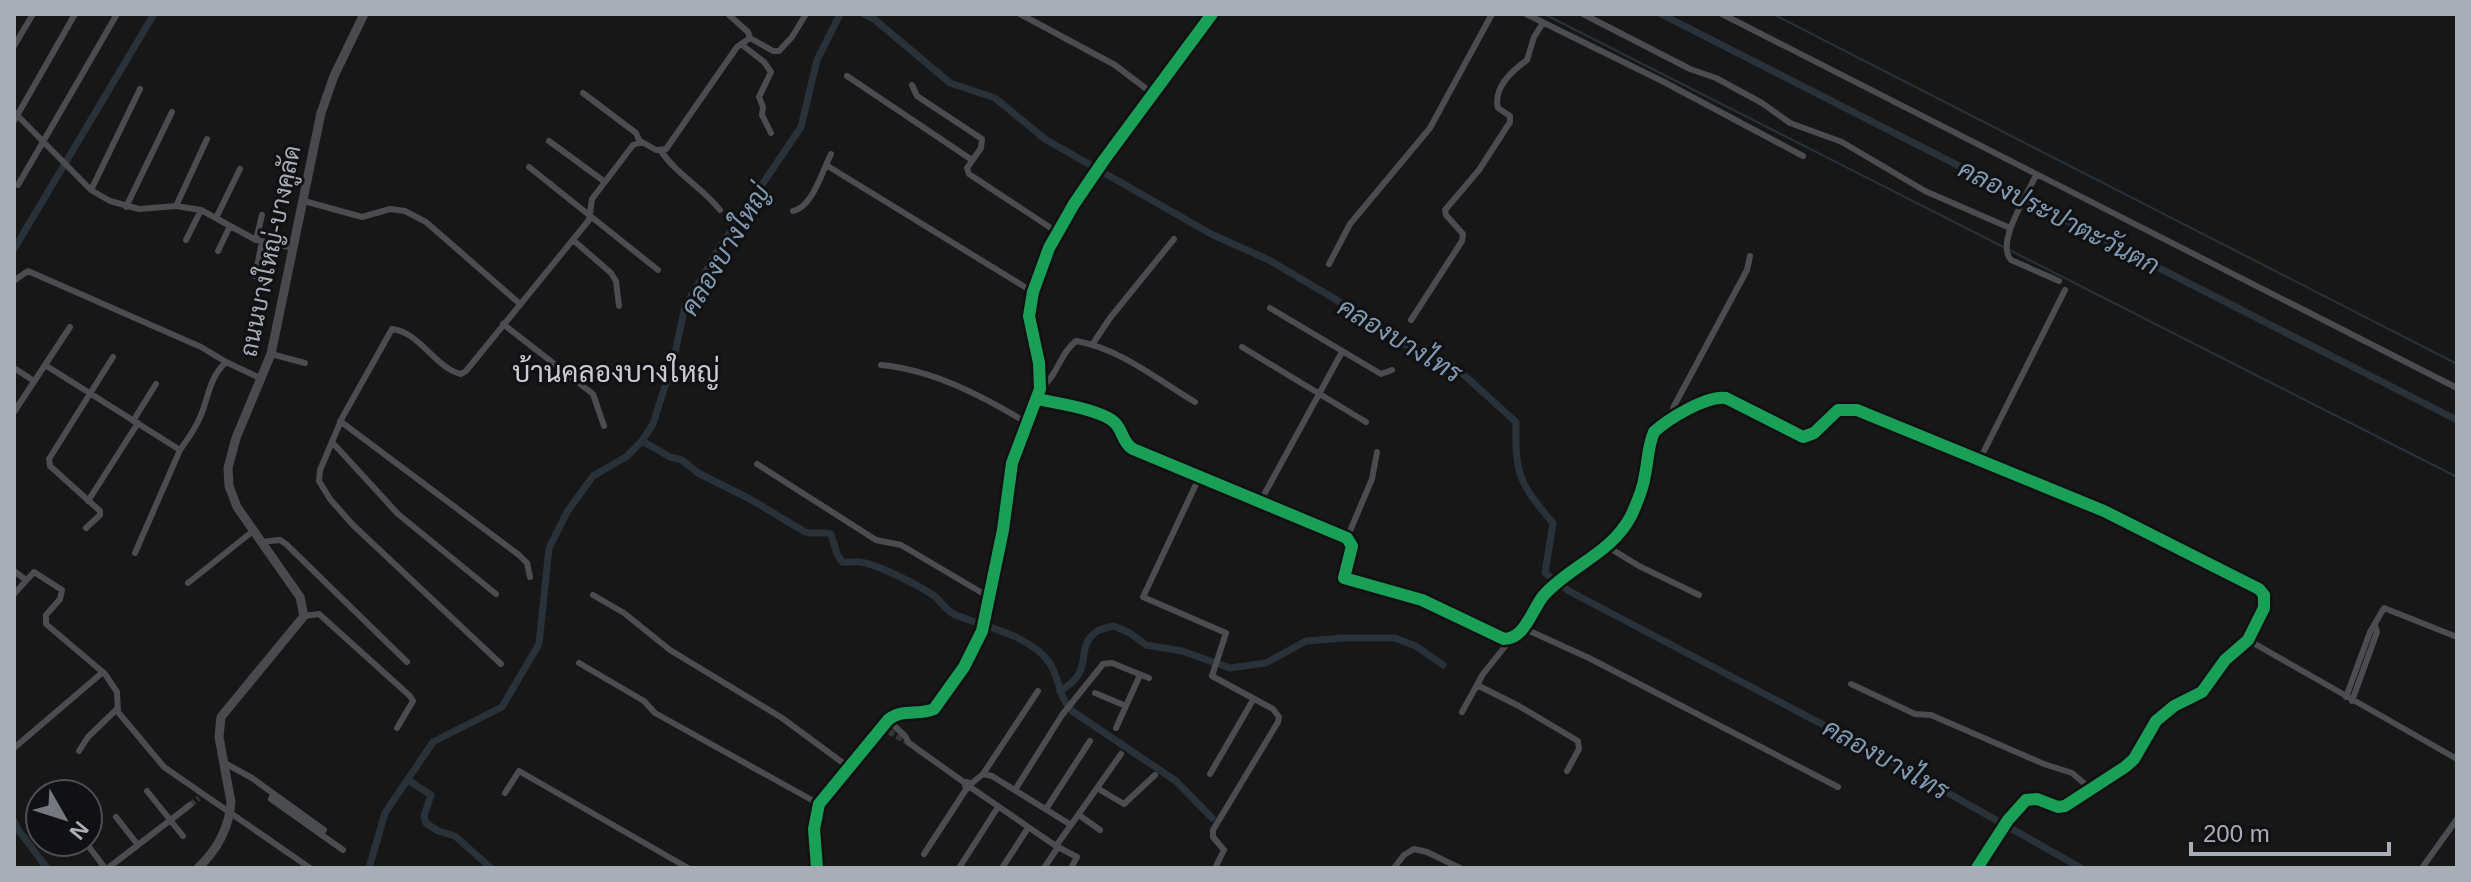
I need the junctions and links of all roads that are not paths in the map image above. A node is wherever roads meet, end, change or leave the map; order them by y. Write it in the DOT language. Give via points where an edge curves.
graph roads {
  1 [pos="33,14"];
  2 [pos="75,14"];
  3 [pos="117,14"];
  4 [pos="364,14"];
  5 [pos="728,14"];
  6 [pos="806,14"];
  7 [pos="1020,14"];
  8 [pos="1212,14"];
  9 [pos="1492,14"];
  10 [pos="1526,14"];
  11 [pos="1583,14"];
  12 [pos="1727,15"];
  13 [pos="1543,23"];
  14 [pos="750,38"];
  15 [pos="741,44"];
  16 [pos="14,46"];
  17 [pos="847,76"];
  18 [pos="912,85"];
  19 [pos="140,89"];
  20 [pos="583,93"];
  21 [pos="1153,94"];
  22 [pos="172,112"];
  23 [pos="15,116"];
  24 [pos="771,133"];
  25 [pos="207,139"];
  26 [pos="549,141"];
  27 [pos="640,142"];
  28 [pos="43,143"];
  29 [pos="661,151"];
  30 [pos="831,154"];
  31 [pos="1803,156"];
  32 [pos="972,160"];
  33 [pos="826,165"];
  34 [pos="529,167"];
  35 [pos="240,169"];
  36 [pos="2035,178"];
  37 [pos="605,182"];
  38 [pos="18,185"];
  39 [pos="91,190"];
  40 [pos="304,201"];
  41 [pos="176,206"];
  42 [pos="126,207"];
  43 [pos="201,210"];
  44 [pos="720,210"];
  45 [pos="793,211"];
  46 [pos="262,215"];
  47 [pos="590,216"];
  48 [pos="216,218"];
  49 [pos="230,226"];
  50 [pos="2011,227"];
  51 [pos="1057,232"];
  52 [pos="1174,239"];
  53 [pos="186,240"];
  54 [pos="573,240"];
  55 [pos="259,241"];
  56 [pos="294,248"];
  57 [pos="218,251"];
  58 [pos="1750,256"];
  59 [pos="1329,264"];
  60 [pos="658,270"];
  61 [pos="255,276"];
  62 [pos="15,280"];
  63 [pos="2059,281"];
  64 [pos="2065,290"];
  65 [pos="1033,292"];
  66 [pos="520,304"];
  67 [pos="619,306"];
  68 [pos="1270,308"];
  69 [pos="1411,320"];
  70 [pos="503,324"];
  71 [pos="70,327"];
  72 [pos="1092,345"];
  73 [pos="1242,347"];
  74 [pos="1342,352"];
  75 [pos="271,354"];
  76 [pos="113,357"];
  77 [pos="226,362"];
  78 [pos="305,363"];
  79 [pos="45,365"];
  80 [pos="881,365"];
  81 [pos="14,368"];
  82 [pos="1392,370"];
  83 [pos="262,379"];
  84 [pos="34,381"];
  85 [pos="156,384"];
  86 [pos="2457,388"];
  87 [pos="90,393"];
  88 [pos="1318,393"];
  89 [pos="1039,394"];
  90 [pos="1195,402"];
  91 [pos="14,412"];
  92 [pos="340,421"];
  93 [pos="1670,421"];
  94 [pos="136,422"];
  95 [pos="1366,422"];
  96 [pos="1027,423"];
  97 [pos="604,426"];
  98 [pos="332,442"];
  99 [pos="180,450"];
  100 [pos="1377,452"];
  101 [pos="1979,461"];
  102 [pos="757,464"];
  103 [pos="1199,478"];
  104 [pos="88,501"];
  105 [pos="1260,502"];
  106 [pos="86,528"];
  107 [pos="253,531"];
  108 [pos="1347,538"];
  109 [pos="261,542"];
  110 [pos="1608,547"];
  111 [pos="135,553"];
  112 [pos="14,571"];
  113 [pos="530,577"];
  114 [pos="26,580"];
  115 [pos="188,583"];
  116 [pos="14,594"];
  117 [pos="496,594"];
  118 [pos="593,595"];
  119 [pos="1699,595"];
  120 [pos="989,597"];
  121 [pos="304,616"];
  122 [pos="1523,628"];
  123 [pos="2457,637"];
  124 [pos="1511,639"];
  125 [pos="2248,640"];
  126 [pos="407,662"];
  127 [pos="579,663"];
  128 [pos="501,664"];
  129 [pos="103,672"];
  130 [pos="1140,675"];
  131 [pos="1149,678"];
  132 [pos="1851,684"];
  133 [pos="1477,685"];
  134 [pos="1038,691"];
  135 [pos="1095,693"];
  136 [pos="2349,699"];
  137 [pos="1253,700"];
  138 [pos="1126,706"];
  139 [pos="117,709"];
  140 [pos="1462,712"];
  141 [pos="888,720"];
  142 [pos="397,728"];
  143 [pos="1116,728"];
  144 [pos="1090,741"];
  145 [pos="79,751"];
  146 [pos="15,752"];
  147 [pos="1121,754"];
  148 [pos="2457,759"];
  149 [pos="223,762"];
  150 [pos="847,766"];
  151 [pos="1567,771"];
  152 [pos="983,774"];
  153 [pos="1210,774"];
  154 [pos="1155,775"];
  155 [pos="968,785"];
  156 [pos="1838,787"];
  157 [pos="1097,788"];
  158 [pos="1015,790"];
  159 [pos="2092,790"];
  160 [pos="147,791"];
  161 [pos="505,793"];
  162 [pos="273,794"];
  163 [pos="819,804"];
  164 [pos="190,805"];
  165 [pos="998,807"];
  166 [pos="1046,809"];
  167 [pos="230,813"];
  168 [pos="1079,815"];
  169 [pos="116,817"];
  170 [pos="2457,819"];
  171 [pos="170,820"];
  172 [pos="1071,825"];
  173 [pos="1028,828"];
  174 [pos="324,830"];
  175 [pos="1100,830"];
  176 [pos="183,836"];
  177 [pos="138,845"];
  178 [pos="1057,846"];
  179 [pos="343,850"];
  180 [pos="924,854"];
  181 [pos="106,868"];
  182 [pos="198,868"];
  183 [pos="310,868"];
  184 [pos="688,868"];
  185 [pos="817,868"];
  186 [pos="959,868"];
  187 [pos="1002,868"];
  188 [pos="1044,868"];
  189 [pos="1071,868"];
  190 [pos="1215,868"];
  191 [pos="1394,868"];
  192 [pos="1460,868"];
  193 [pos="1977,868"];
  194 [pos="2422,868"];
  1 -- 16 [label="street"];
  2 -- 23 [label="street"];
  3 -- 28 [label="street"];
  4 -- 40 [label="street, ถนนบางใหญ่-บางคูลัด" via="321,113"];
  5 -- 14 [label="street"];
  6 -- 14 [label="street" via="779,51"];
  7 -- 21 [label="street" via="1115,65"];
  8 -- 21 [label="street"];
  9 -- 59 [label="street" via="1430,128 1350,224"];
  10 -- 13 [label="street"];
  11 -- 50 [label="street" via="1716,78 1790,123 1842,142 1925,191"];
  12 -- 36 [label="street"];
  13 -- 31 [label="street"];
  13 -- 69 [label="street" via="1527,60 1514,68 1498,95 1498,108 1510,122 1445,210 1463,234 1462,241"];
  14 -- 15 [label="street"];
  15 -- 24 [label="street" via="771,72 759,97"];
  15 -- 29 [label="street"];
  17 -- 32 [label="street"];
  18 -- 32 [label="street" via="917,96 980,136 983,143"];
  19 -- 39 [label="street"];
  20 -- 27 [label="street" via="636,133"];
  21 -- 51 [label="street"];
  22 -- 42 [label="street"];
  23 -- 28 [label="street"];
  25 -- 41 [label="street"];
  26 -- 37 [label="street"];
  27 -- 29 [label="street"];
  27 -- 37 [label="street"];
  28 -- 38 [label="street"];
  28 -- 39 [label="street"];
  29 -- 44 [label="street"];
  30 -- 33 [label="street"];
  32 -- 51 [label="street" via="967,171 975,179"];
  33 -- 45 [label="street" via="801,209"];
  33 -- 65 [label="street"];
  34 -- 47 [label="street"];
  35 -- 48 [label="street"];
  36 -- 50 [label="street"];
  36 -- 86 [label="street"];
  37 -- 47 [label="street" via="592,199"];
  39 -- 42 [label="street"];
  40 -- 56 [label="street, ถนนบางใหญ่-บางคูลัด"];
  40 -- 66 [label="street" via="362,217 390,209 405,211 426,222"];
  41 -- 42 [label="street"];
  41 -- 43 [label="street"];
  43 -- 48 [label="street"];
  43 -- 53 [label="street"];
  46 -- 55 [label="street"];
  47 -- 54 [label="street"];
  47 -- 60 [label="street"];
  48 -- 49 [label="street"];
  49 -- 55 [label="street"];
  49 -- 57 [label="street"];
  50 -- 63 [label="street" via="2005,245 2008,257"];
  51 -- 65 [label="street"];
  52 -- 72 [label="street"];
  54 -- 66 [label="street"];
  54 -- 67 [label="street" via="611,273"];
  55 -- 56 [label="street"];
  55 -- 61 [label="street"];
  56 -- 75 [label="street, ถนนบางใหญ่-บางคูลัด"];
  58 -- 93 [label="street"];
  62 -- 77 [label="street" via="28,271"];
  64 -- 101 [label="street"];
  65 -- 89 [label="street" via="1029,316"];
  66 -- 70 [label="street"];
  68 -- 74 [label="street"];
  70 -- 92 [label="street" via="461,374 392,329"];
  70 -- 97 [label="street" via="593,394"];
  71 -- 79 [label="street"];
  72 -- 89 [label="street" via="1073,343"];
  72 -- 90 [label="street"];
  73 -- 88 [label="street"];
  74 -- 82 [label="street" via="1381,374"];
  74 -- 88 [label="street"];
  75 -- 78 [label="street"];
  75 -- 83 [label="street, ถนนบางใหญ่-บางคูลัด"];
  76 -- 87 [label="street"];
  77 -- 83 [label="street"];
  77 -- 99 [label="street"];
  79 -- 84 [label="street"];
  79 -- 87 [label="street"];
  80 -- 96 [label="street" via="923,372"];
  81 -- 84 [label="street"];
  83 -- 107 [label="street, ถนนบางใหญ่-บางคูลัด" via="228,468 230,492"];
  84 -- 91 [label="street"];
  85 -- 94 [label="street"];
  87 -- 94 [label="street"];
  87 -- 104 [label="street" via="48,462"];
  88 -- 95 [label="street"];
  88 -- 105 [label="street"];
  89 -- 96 [label="street"];
  89 -- 103 [label="street" via="1109,419 1133,449"];
  92 -- 98 [label="street"];
  92 -- 113 [label="street" via="519,555"];
  93 -- 101 [label="street" via="1717,397 1726,398 1803,437 1838,410 1851,409"];
  93 -- 110 [label="street" via="1651,438 1639,498"];
  94 -- 99 [label="street"];
  94 -- 104 [label="street"];
  96 -- 120 [label="street" via="1012,463"];
  98 -- 117 [label="street" via="398,514"];
  98 -- 128 [label="street" via="319,481 330,499"];
  99 -- 111 [label="street"];
  100 -- 108 [label="street" via="1372,479"];
  101 -- 125 [label="street" via="2104,511 2259,589 2264,608"];
  102 -- 120 [label="street" via="876,540 901,545"];
  103 -- 105 [label="street"];
  103 -- 137 [label="street" via="1143,597 1226,633 1212,676"];
  104 -- 106 [label="street" via="101,513"];
  105 -- 108 [label="street"];
  107 -- 109 [label="street, ถนนบางใหญ่-บางคูลัด"];
  107 -- 115 [label="street"];
  108 -- 124 [label="street" via="1352,546 1344,578 1422,600"];
  109 -- 121 [label="street, ถนนบางใหญ่-บางคูลัด" via="300,597"];
  109 -- 126 [label="street" via="286,544"];
  110 -- 119 [label="street"];
  110 -- 122 [label="street" via="1547,592"];
  112 -- 114 [label="street"];
  114 -- 116 [label="street"];
  114 -- 129 [label="street" via="38,572 62,590 46,624"];
  118 -- 150 [label="street"];
  120 -- 141 [label="street" via="982,631 934,709 898,713"];
  121 -- 142 [label="street" via="319,614 410,696 411,707"];
  121 -- 149 [label="street" via="221,717"];
  122 -- 124 [label="street"];
  122 -- 156 [label="street"];
  123 -- 136 [label="street" via="2382,610"];
  124 -- 133 [label="street"];
  125 -- 136 [label="street"];
  125 -- 159 [label="street" via="2202,692 2156,721 2131,762"];
  127 -- 163 [label="street" via="655,713"];
  129 -- 139 [label="street" via="115,686"];
  129 -- 146 [label="street"];
  130 -- 131 [label="street"];
  130 -- 138 [label="street"];
  130 -- 158 [label="street" via="1103,664 1062,715"];
  132 -- 159 [label="street" via="2072,773"];
  133 -- 140 [label="street"];
  133 -- 151 [label="street" via="1578,741"];
  134 -- 152 [label="street"];
  135 -- 138 [label="street"];
  136 -- 148 [label="street"];
  137 -- 153 [label="street"];
  137 -- 190 [label="street" via="1273,709 1278,722 1213,830 1224,850"];
  138 -- 143 [label="street"];
  139 -- 145 [label="street"];
  139 -- 167 [label="street" via="155,758"];
  141 -- 150 [label="street"];
  141 -- 155 [label="street" via="909,743"];
  144 -- 166 [label="street"];
  147 -- 157 [label="street"];
  149 -- 162 [label="street"];
  149 -- 167 [label="street"];
  150 -- 163 [label="street"];
  152 -- 155 [label="street"];
  152 -- 158 [label="street"];
  154 -- 157 [label="street" via="1124,804"];
  155 -- 165 [label="street"];
  155 -- 180 [label="street"];
  157 -- 168 [label="street"];
  158 -- 166 [label="street"];
  159 -- 193 [label="street" via="2058,807 2026,800"];
  160 -- 171 [label="street"];
  161 -- 184 [label="street" via="519,771"];
  162 -- 174 [label="street"];
  162 -- 179 [label="street" via="270,799"];
  163 -- 185 [label="street" via="814,829"];
  164 -- 171 [label="street"];
  165 -- 173 [label="street"];
  165 -- 186 [label="street"];
  166 -- 172 [label="street"];
  167 -- 182 [label="street" via="217,845"];
  167 -- 183 [label="street"];
  168 -- 172 [label="street"];
  168 -- 175 [label="street"];
  169 -- 177 [label="street"];
  170 -- 194 [label="street"];
  171 -- 176 [label="street"];
  171 -- 177 [label="street"];
  172 -- 178 [label="street"];
  173 -- 178 [label="street"];
  173 -- 187 [label="street"];
  177 -- 181 [label="street"];
  178 -- 188 [label="street"];
  178 -- 189 [label="street" via="1077,857"];
  191 -- 192 [label="street" via="1414,849"];
}
